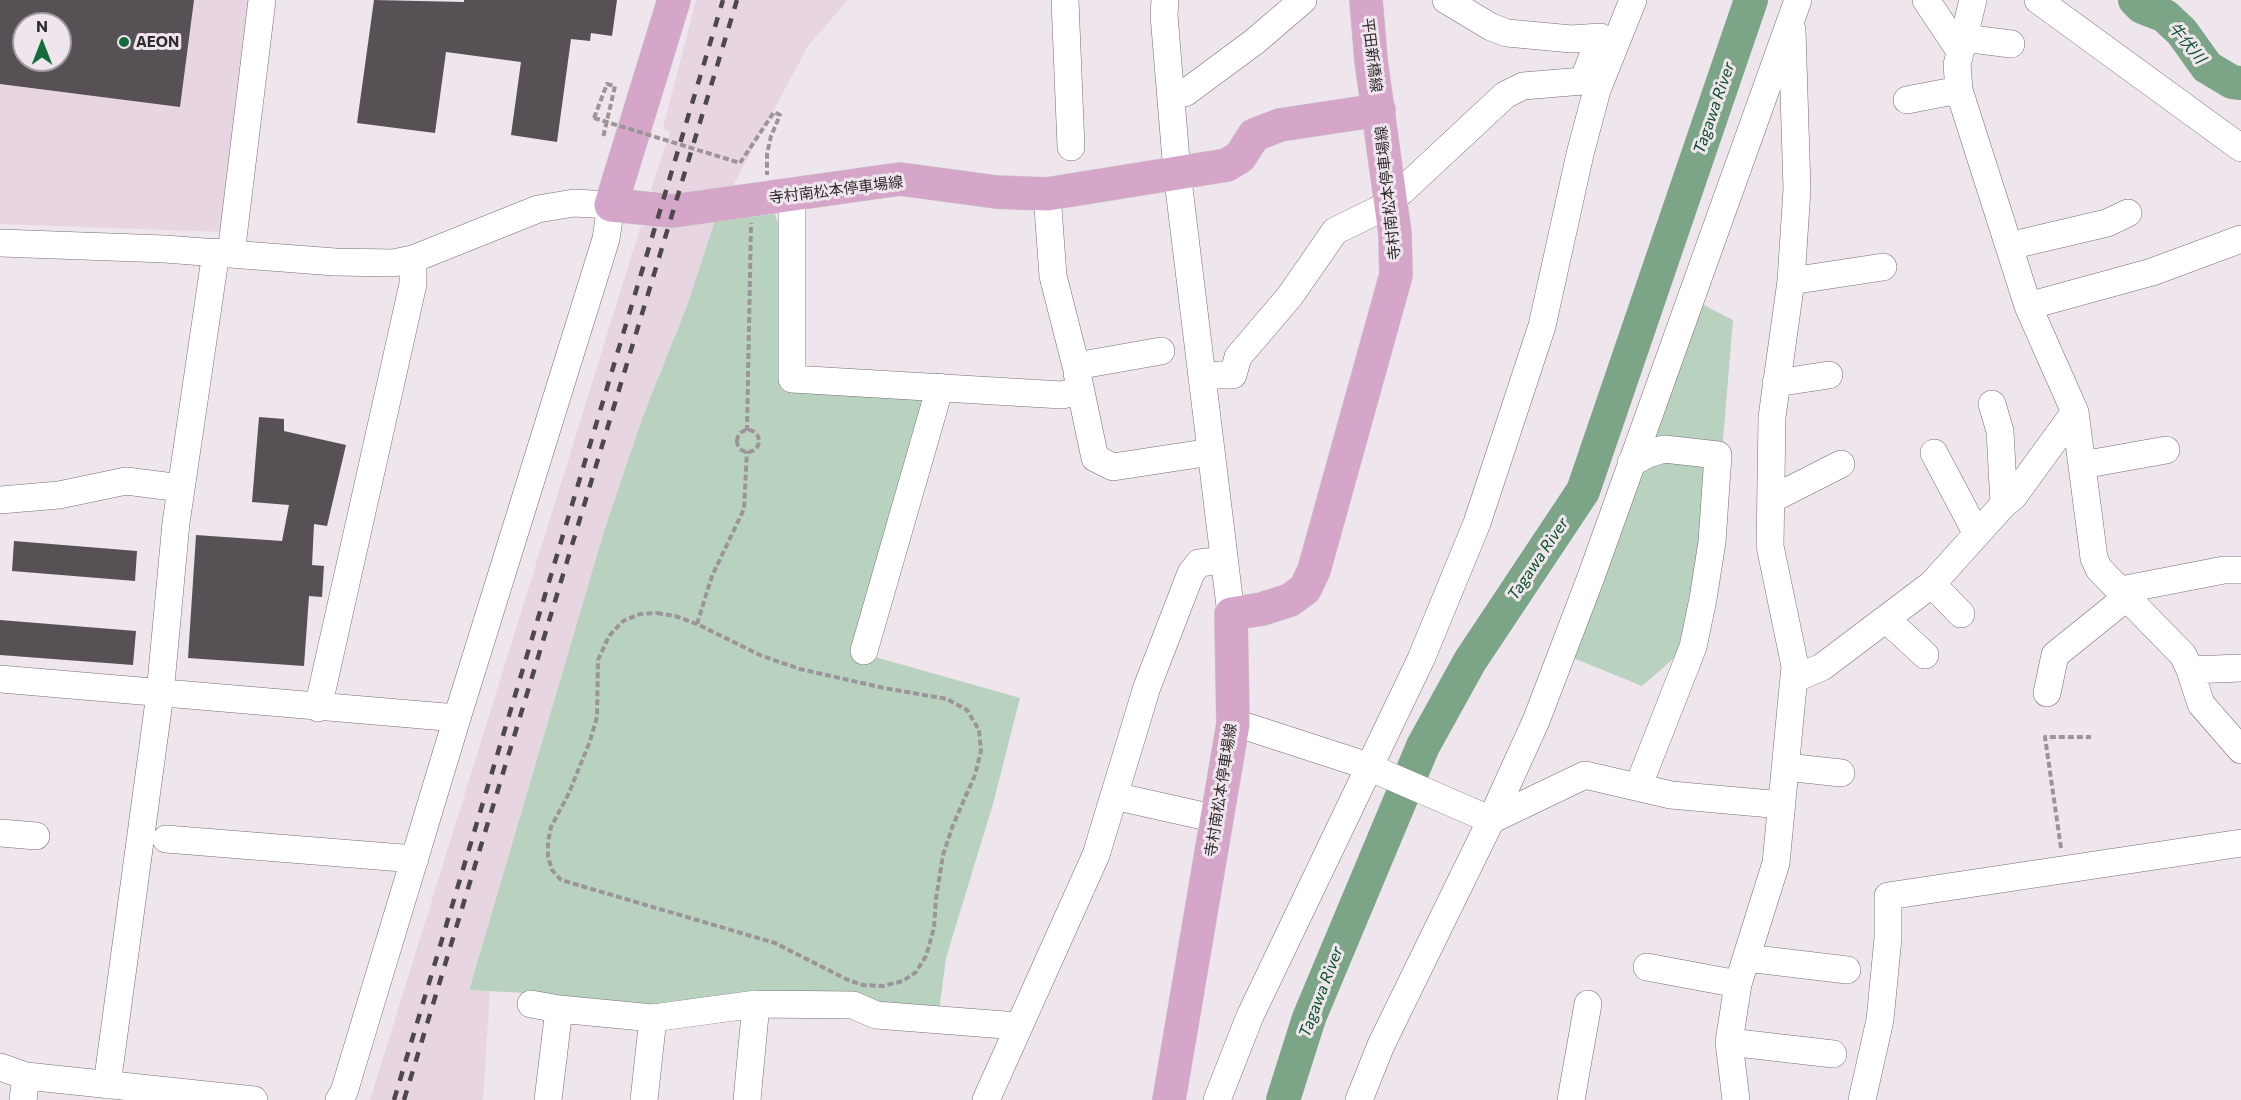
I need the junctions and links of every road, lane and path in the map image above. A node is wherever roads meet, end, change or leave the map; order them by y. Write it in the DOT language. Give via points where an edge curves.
graph roads {
  1 [pos="262,0"];
  2 [pos="674,0"];
  3 [pos="1065,0"];
  4 [pos="1165,0"];
  5 [pos="1303,0"];
  6 [pos="1366,0"];
  7 [pos="1446,0"];
  8 [pos="1618,0"];
  9 [pos="1633,0"];
  10 [pos="1926,0"];
  11 [pos="1973,0"];
  12 [pos="2038,0"];
  13 [pos="1795,9"];
  14 [pos="1600,37"];
  15 [pos="1962,44"];
  16 [pos="2011,44"];
  17 [pos="1959,90"];
  18 [pos="1185,93"];
  19 [pos="1907,100"];
  20 [pos="1379,110"];
  21 [pos="603,138"];
  22 [pos="1071,147"];
  23 [pos="2241,148"];
  24 [pos="767,153"];
  25 [pos="1177,172"];
  26 [pos="1047,194"];
  27 [pos="789,195"];
  28 [pos="1390,200"];
  29 [pos="611,205"];
  30 [pos="751,213"];
  31 [pos="2113,213"];
  32 [pos="2241,239"];
  33 [pos="0,243"];
  34 [pos="2009,246"];
  35 [pos="2229,250"];
  36 [pos="224,253"];
  37 [pos="413,259"];
  38 [pos="1882,267"];
  39 [pos="1791,281"];
  40 [pos="2028,306"];
  41 [pos="1161,351"];
  42 [pos="1829,375"];
  43 [pos="1078,379"];
  44 [pos="1202,379"];
  45 [pos="1776,383"];
  46 [pos="940,387"];
  47 [pos="1992,404"];
  48 [pos="2075,412"];
  49 [pos="747,430"];
  50 [pos="2153,446"];
  51 [pos="747,452"];
  52 [pos="1210,452"];
  53 [pos="1934,453"];
  54 [pos="1631,463"];
  55 [pos="1841,464"];
  56 [pos="2082,465"];
  57 [pos="181,488"];
  58 [pos="1772,499"];
  59 [pos="0,500"];
  60 [pos="2004,504"];
  61 [pos="1977,534"];
  62 [pos="1224,560"];
  63 [pos="2241,570"];
  64 [pos="1932,584"];
  65 [pos="2124,594"];
  66 [pos="1231,614"];
  67 [pos="1961,614"];
  68 [pos="1887,620"];
  69 [pos="697,624"];
  70 [pos="864,651"];
  71 [pos="1925,655"];
  72 [pos="2241,668"];
  73 [pos="2190,670"];
  74 [pos="0,679"];
  75 [pos="1794,679"];
  76 [pos="2047,693"];
  77 [pos="160,694"];
  78 [pos="318,708"];
  79 [pos="457,718"];
  80 [pos="1233,724"];
  81 [pos="2091,737"];
  82 [pos="2241,750"];
  83 [pos="1786,767"];
  84 [pos="1372,770"];
  85 [pos="1841,773"];
  86 [pos="1638,787"];
  87 [pos="1114,796"];
  88 [pos="1782,805"];
  89 [pos="1217,819"];
  90 [pos="1488,819"];
  91 [pos="0,833"];
  92 [pos="36,836"];
  93 [pos="166,839"];
  94 [pos="2241,843"];
  95 [pos="415,859"];
  96 [pos="2064,870"];
  97 [pos="1747,958"];
  98 [pos="1647,967"];
  99 [pos="1847,970"];
  100 [pos="1738,984"];
  101 [pos="531,1004"];
  102 [pos="756,1004"];
  103 [pos="1588,1004"];
  104 [pos="559,1009"];
  105 [pos="653,1018"];
  106 [pos="1018,1026"];
  107 [pos="1729,1042"];
  108 [pos="1833,1054"];
  109 [pos="0,1067"];
  110 [pos="107,1085"];
  111 [pos="24,1088"];
  112 [pos="254,1100"];
  113 [pos="339,1100"];
  114 [pos="548,1100"];
  115 [pos="645,1100"];
  116 [pos="747,1100"];
  117 [pos="986,1100"];
  118 [pos="1169,1100"];
  119 [pos="1217,1100"];
  120 [pos="1359,1100"];
  121 [pos="1571,1100"];
  122 [pos="1736,1100"];
  123 [pos="1862,1100"];
  1 -- 36 [label="street"];
  2 -- 29 [label="main road"];
  3 -- 22 [label="street"];
  4 -- 25 [label="street"];
  5 -- 18 [label="street"];
  6 -- 20 [label="main road, 平田新橋線"];
  7 -- 14 [label="street" via="1507,33 1572,39"];
  8 -- 14 [label="street"];
  9 -- 84 [label="street" via="1597,90 1542,326 1477,524"];
  10 -- 15 [label="street"];
  11 -- 15 [label="street"];
  12 -- 23 [label="street"];
  13 -- 39 [label="street" via="1797,189"];
  13 -- 54 [label="street"];
  14 -- 28 [label="street" via="1583,81 1522,86 1505,95"];
  15 -- 16 [label="street"];
  15 -- 17 [label="street" via="1957,65"];
  17 -- 19 [label="street"];
  17 -- 34 [label="street"];
  20 -- 25 [label="main road, 寺村南松本停車場線" via="1280,125 1254,135 1240,157 1227,165"];
  20 -- 28 [label="main road, 寺村南松本停車場線"];
  21 -- 24 [label="path, bridge" via="615,86 607,84 594,118 740,163 774,112 780,115"];
  25 -- 26 [label="main road, 寺村南松本停車場線"];
  25 -- 44 [label="street"];
  26 -- 27 [label="main road, 寺村南松本停車場線" via="996,192 900,179"];
  26 -- 43 [label="street" via="1053,276"];
  27 -- 29 [label="main road, 寺村南松本停車場線" via="673,211"];
  27 -- 46 [label="street" via="792,379"];
  28 -- 44 [label="street" via="1335,231 1290,296 1238,357 1233,375"];
  28 -- 66 [label="main road, 寺村南松本停車場線" via="1396,275 1314,570 1305,589 1290,600"];
  29 -- 37 [label="street" via="574,203 538,209"];
  29 -- 79 [label="street" via="606,239"];
  30 -- 49 [label="path"];
  31 -- 34 [label="street"];
  32 -- 35 [label="street"];
  33 -- 36 [label="street"];
  34 -- 40 [label="street"];
  35 -- 40 [label="street" via="2152,272 2113,294"];
  36 -- 37 [label="street" via="335,262 393,263"];
  36 -- 57 [label="street"];
  37 -- 78 [label="street" via="413,284"];
  38 -- 39 [label="street"];
  39 -- 45 [label="street"];
  40 -- 48 [label="street"];
  41 -- 43 [label="street"];
  42 -- 45 [label="street"];
  43 -- 46 [label="street" via="1062,394"];
  43 -- 52 [label="street" via="1095,458 1113,467"];
  44 -- 52 [label="street"];
  45 -- 58 [label="street"];
  46 -- 70 [label="street"];
  47 -- 60 [label="street" via="2000,431"];
  48 -- 56 [label="street"];
  48 -- 60 [label="street"];
  49 -- 51 [label="path" via="738,436 741,449"];
  49 -- 51 [label="path" via="756,434 759,441 754,450"];
  50 -- 56 [label="street"];
  51 -- 69 [label="path" via="744,509 712,576"];
  52 -- 62 [label="street"];
  53 -- 61 [label="street"];
  54 -- 86 [label="street" via="1664,449 1718,455 1712,542 1693,647"];
  54 -- 90 [label="street" via="1540,711"];
  55 -- 58 [label="street"];
  56 -- 65 [label="street" via="2094,558 2099,569"];
  57 -- 59 [label="street" via="126,481 59,495"];
  57 -- 77 [label="street"];
  58 -- 75 [label="street" via="1770,546 1795,666"];
  60 -- 61 [label="street"];
  61 -- 64 [label="street"];
  62 -- 66 [label="street"];
  62 -- 87 [label="street" via="1199,563 1191,573 1147,687"];
  63 -- 65 [label="street" via="2224,570"];
  64 -- 67 [label="street"];
  64 -- 68 [label="street"];
  65 -- 73 [label="street" via="2183,655"];
  65 -- 76 [label="street" via="2055,655"];
  66 -- 80 [label="main road, 寺村南松本停車場線"];
  68 -- 71 [label="street"];
  68 -- 75 [label="street" via="1822,667"];
  69 -- 69 [label="path" via="762,657 800,669 947,699 967,710 980,730 981,751 975,775 943,855 934,928 926,956 916,972 903,981 863,985 775,943 561,880 552,870 548,857 551,827 590,741 597,717 598,660 609,636 623,621 640,614 675,616"];
  72 -- 73 [label="street"];
  73 -- 82 [label="street" via="2201,704"];
  74 -- 77 [label="street"];
  75 -- 83 [label="street"];
  77 -- 78 [label="street"];
  77 -- 110 [label="street"];
  78 -- 79 [label="street"];
  79 -- 95 [label="street"];
  80 -- 84 [label="street"];
  80 -- 89 [label="main road, 寺村南松本停車場線"];
  81 -- 96 [label="path" via="2045,737"];
  83 -- 85 [label="street"];
  83 -- 88 [label="street"];
  84 -- 90 [label="street"];
  84 -- 119 [label="street" via="1250,1016"];
  86 -- 88 [label="street" via="1671,795"];
  86 -- 90 [label="street" via="1585,775"];
  87 -- 89 [label="street"];
  87 -- 106 [label="street" via="1096,855"];
  88 -- 97 [label="street" via="1776,863"];
  89 -- 118 [label="main road, 寺村南松本停車場線"];
  90 -- 120 [label="street"];
  91 -- 92 [label="street"];
  93 -- 95 [label="street"];
  94 -- 96 [label="street"];
  95 -- 113 [label="street"];
  96 -- 123 [label="street" via="1888,896 1880,1020"];
  97 -- 99 [label="street"];
  97 -- 100 [label="street"];
  98 -- 100 [label="street"];
  100 -- 107 [label="street"];
  101 -- 104 [label="street"];
  102 -- 105 [label="street"];
  102 -- 106 [label="street" via="853,1005 876,1015"];
  102 -- 116 [label="street"];
  103 -- 121 [label="street"];
  104 -- 105 [label="street"];
  104 -- 114 [label="street"];
  105 -- 115 [label="street"];
  106 -- 117 [label="street"];
  107 -- 108 [label="street"];
  107 -- 122 [label="street"];
  109 -- 111 [label="street"];
  110 -- 111 [label="street"];
  110 -- 112 [label="street"];
}
